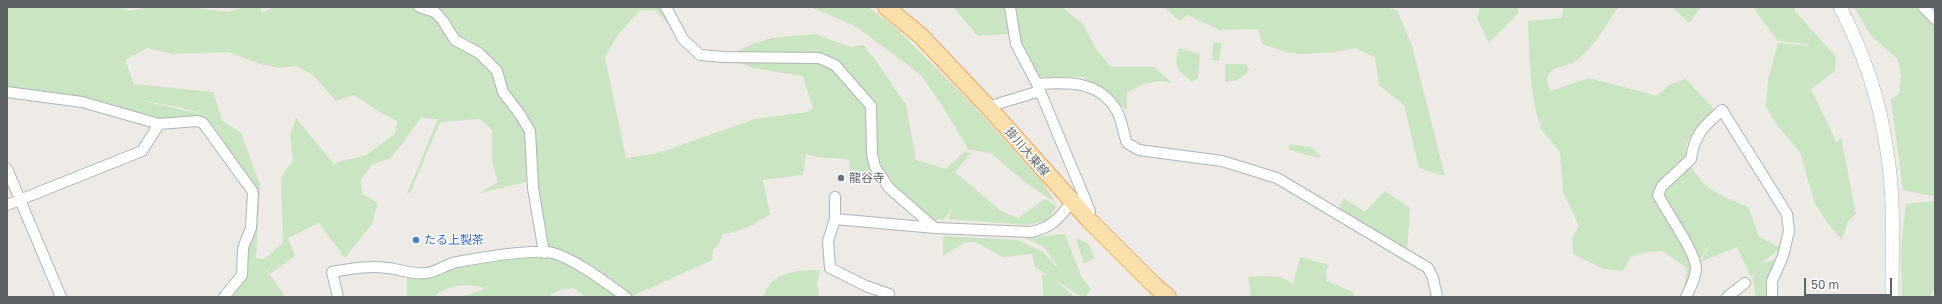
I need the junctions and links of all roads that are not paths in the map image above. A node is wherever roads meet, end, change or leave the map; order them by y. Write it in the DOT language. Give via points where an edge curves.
graph roads {
  1 [pos="419,7"];
  2 [pos="666,7"];
  3 [pos="886,7"];
  4 [pos="1010,7"];
  5 [pos="1840,7"];
  6 [pos="1923,7"];
  7 [pos="1935,19"];
  8 [pos="1039,87"];
  9 [pos="7,92"];
  10 [pos="990,109"];
  11 [pos="159,124"];
  12 [pos="7,169"];
  13 [pos="835,197"];
  14 [pos="20,200"];
  15 [pos="1072,202"];
  16 [pos="7,205"];
  17 [pos="835,219"];
  18 [pos="1088,219"];
  19 [pos="935,228"];
  20 [pos="544,253"];
  21 [pos="1745,283"];
  22 [pos="1165,296"];
  23 [pos="61,297"];
  24 [pos="224,297"];
  25 [pos="338,297"];
  26 [pos="626,297"];
  27 [pos="889,297"];
  28 [pos="1437,297"];
  29 [pos="1686,297"];
  30 [pos="1727,297"];
  31 [pos="1772,297"];
  32 [pos="1892,297"];
  1 -- 20 [label="street" via="435,12 455,40 479,53 497,71 502,92 530,131 533,188"];
  2 -- 19 [label="street" via="682,39 700,54 724,57 819,58 835,65 871,106 872,154 875,167 889,188"];
  3 -- 10 [label="main road, 掛川大東線" via="921,36"];
  4 -- 8 [label="street" via="1016,44"];
  5 -- 32 [label="street" via="1865,62 1882,117 1890,180"];
  6 -- 7 [label="street"];
  8 -- 10 [label="street" via="1000,102"];
  8 -- 18 [label="street" via="1090,212"];
  8 -- 28 [label="street" via="1069,82 1088,86 1107,97 1118,112 1127,143 1139,150 1222,161 1277,178 1428,268"];
  9 -- 11 [label="street" via="82,102"];
  10 -- 15 [label="main road, 掛川大東線"];
  11 -- 14 [label="street" via="142,151"];
  11 -- 24 [label="street" via="197,121 203,124 253,192 251,228 242,248 242,275"];
  12 -- 14 [label="street"];
  13 -- 17 [label="street"];
  14 -- 16 [label="street"];
  14 -- 23 [label="street"];
  15 -- 18 [label="main road, 掛川大東線"];
  15 -- 19 [label="street" via="1055,222 1045,229 1031,232"];
  17 -- 19 [label="street"];
  17 -- 27 [label="street" via="828,241 830,268 889,294"];
  18 -- 22 [label="main road, 掛川大東線"];
  20 -- 25 [label="street" via="478,258 452,263 422,274 385,267 351,268 332,272"];
  20 -- 26 [label="street" via="553,253 579,266"];
  21 -- 30 [label="street"];
  29 -- 31 [label="street" via="1696,269 1693,258 1658,195 1662,186 1691,159 1693,144 1698,135 1722,110 1787,214 1789,231 1783,256 1772,281"];
}
